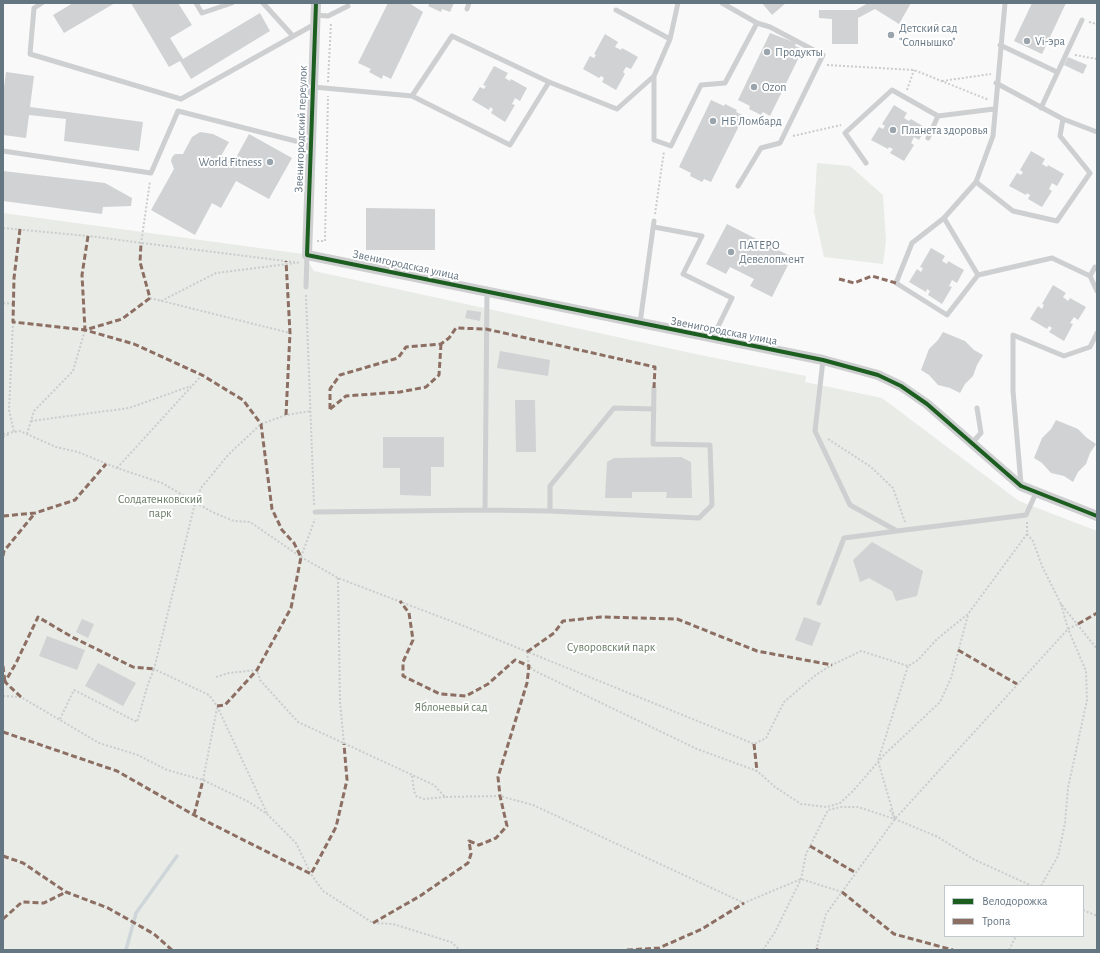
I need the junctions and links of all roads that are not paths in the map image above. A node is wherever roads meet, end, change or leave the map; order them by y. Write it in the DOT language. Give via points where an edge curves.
graph roads {
  1 [pos="42,3"];
  2 [pos="196,3"];
  3 [pos="232,3"];
  4 [pos="263,3"];
  5 [pos="316,3"];
  6 [pos="469,3"];
  7 [pos="678,3"];
  8 [pos="722,3"];
  9 [pos="1005,3"];
  10 [pos="348,6"];
  11 [pos="467,9"];
  12 [pos="616,10"];
  13 [pos="315,19"];
  14 [pos="1082,20"];
  15 [pos="757,24"];
  16 [pos="292,35"];
  17 [pos="670,39"];
  18 [pos="1000,45"];
  19 [pos="1057,72"];
  20 [pos="654,76"];
  21 [pos="549,82"];
  22 [pos="996,83"];
  23 [pos="313,87"];
  24 [pos="412,96"];
  25 [pos="1041,108"];
  26 [pos="994,109"];
  27 [pos="938,116"];
  28 [pos="1063,119"];
  29 [pos="1097,132"];
  30 [pos="928,138"];
  31 [pos="311,145"];
  32 [pos="3,151"];
  33 [pos="866,162"];
  34 [pos="976,182"];
  35 [pos="738,186"];
  36 [pos="944,218"];
  37 [pos="307,260"];
  38 [pos="1096,267"];
  39 [pos="978,275"];
  40 [pos="1090,276"];
  41 [pos="306,287"];
  42 [pos="1097,291"];
  43 [pos="487,292"];
  44 [pos="640,324"];
  45 [pos="1097,333"];
  46 [pos="712,339"];
  47 [pos="823,360"];
  48 [pos="654,388"];
  49 [pos="977,408"];
  50 [pos="654,409"];
  51 [pos="972,443"];
  52 [pos="1021,486"];
  53 [pos="1036,493"];
  54 [pos="485,510"];
  55 [pos="550,511"];
  56 [pos="314,512"];
  57 [pos="1097,516"];
  58 [pos="897,531"];
  59 [pos="819,603"];
  1 -- 16 [label="lane" via="34,8 30,54 181,99"];
  2 -- 3 [label="lane" via="202,13"];
  4 -- 16 [label="lane"];
  5 -- 13 [label="street, Звенигородский переулок"];
  6 -- 11 [label="lane"];
  7 -- 17 [label="lane"];
  8 -- 15 [label="lane"];
  9 -- 18 [label="lane"];
  10 -- 13 [label="lane"];
  12 -- 17 [label="lane"];
  13 -- 16 [label="lane"];
  13 -- 23 [label="street, Звенигородский переулок"];
  14 -- 19 [label="lane"];
  15 -- 20 [label="lane" via="725,83 701,85 671,146 654,140"];
  15 -- 35 [label="lane" via="770,27 823,55 780,143 761,148"];
  17 -- 20 [label="lane"];
  18 -- 19 [label="lane"];
  18 -- 22 [label="lane"];
  19 -- 25 [label="lane"];
  20 -- 21 [label="lane" via="617,109"];
  21 -- 24 [label="lane" via="452,36"];
  21 -- 24 [label="lane" via="510,145"];
  22 -- 25 [label="lane"];
  22 -- 26 [label="lane"];
  23 -- 24 [label="lane"];
  23 -- 31 [label="street, Звенигородский переулок"];
  25 -- 28 [label="lane"];
  26 -- 27 [label="lane"];
  26 -- 34 [label="lane" via="993,136"];
  27 -- 30 [label="lane"];
  27 -- 33 [label="lane" via="892,90 845,133"];
  28 -- 29 [label="lane"];
  28 -- 34 [label="lane" via="1060,136 1090,173 1057,221 1013,210"];
  31 -- 32 [label="lane" via="178,111 151,173"];
  31 -- 37 [label="street, Звенигородский переулок"];
  34 -- 36 [label="lane"];
  36 -- 39 [label="lane"];
  36 -- 39 [label="lane" via="912,242 896,283 947,315"];
  37 -- 41 [label="lane"];
  37 -- 43 [label="street, Звенигородская улица"];
  38 -- 40 [label="lane"];
  39 -- 40 [label="lane" via="1052,258"];
  40 -- 42 [label="lane"];
  43 -- 44 [label="street, Звенигородская улица"];
  43 -- 54 [label="lane"];
  44 -- 46 [label="street, Звенигородская улица"];
  44 -- 46 [label="lane" via="654,224 702,236 683,274 732,298"];
  45 -- 52 [label="lane" via="1090,347 1064,356 1013,335 1013,391"];
  46 -- 47 [label="street, Звенигородская улица"];
  47 -- 51 [label="street, Звенигородская улица" via="878,375 901,386 927,404"];
  47 -- 58 [label="lane" via="815,431 850,505"];
  48 -- 50 [label="lane"];
  49 -- 51 [label="lane" via="981,433"];
  50 -- 55 [label="lane" via="614,408 550,486"];
  50 -- 55 [label="lane" via="653,444 710,445 712,505 699,518"];
  51 -- 52 [label="street, Звенигородская улица"];
  52 -- 53 [label="street, Звенигородская улица"];
  53 -- 57 [label="street, Звенигородская улица"];
  53 -- 58 [label="lane" via="1026,515"];
  54 -- 55 [label="lane"];
  54 -- 56 [label="lane"];
  58 -- 59 [label="lane" via="844,538"];
}
